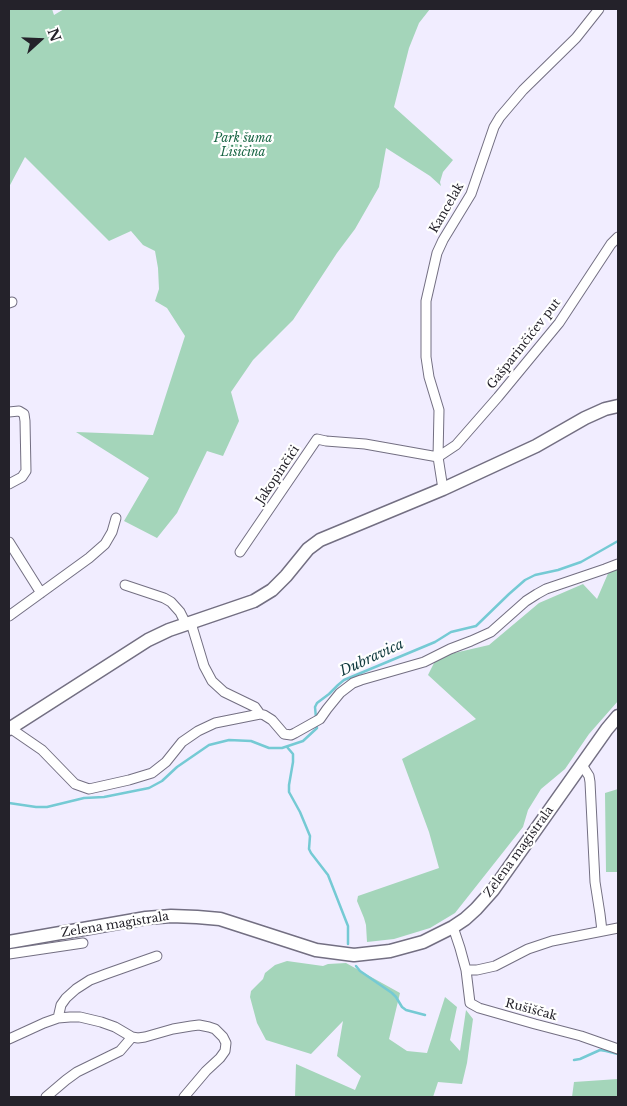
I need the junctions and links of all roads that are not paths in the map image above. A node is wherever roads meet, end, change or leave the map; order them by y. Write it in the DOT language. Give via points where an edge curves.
graph roads {
  1 [pos="599,9"];
  2 [pos="618,237"];
  3 [pos="618,406"];
  4 [pos="9,412"];
  5 [pos="438,457"];
  6 [pos="9,484"];
  7 [pos="443,489"];
  8 [pos="116,518"];
  9 [pos="9,542"];
  10 [pos="240,552"];
  11 [pos="618,564"];
  12 [pos="125,585"];
  13 [pos="41,593"];
  14 [pos="9,616"];
  15 [pos="188,623"];
  16 [pos="260,714"];
  17 [pos="618,716"];
  18 [pos="9,728"];
  19 [pos="582,765"];
  20 [pos="453,927"];
  21 [pos="618,928"];
  22 [pos="602,931"];
  23 [pos="9,942"];
  24 [pos="83,943"];
  25 [pos="9,954"];
  26 [pos="157,956"];
  27 [pos="466,970"];
  28 [pos="58,1018"];
  29 [pos="132,1037"];
  30 [pos="9,1039"];
  31 [pos="618,1049"];
  32 [pos="46,1097"];
  33 [pos="184,1097"];
  1 -- 5 [label="street, Kancelak" via="576,38 500,117 472,194 437,253 426,301 425,324 429,377 439,410"];
  2 -- 5 [label="street, Gašparinčićev put" via="558,323 498,397 456,445"];
  3 -- 7 [label="street" via="585,418 536,446"];
  4 -- 6 [label="street" via="24,414 26,471"];
  5 -- 7 [label="street, Kancelak"];
  5 -- 10 [label="street, Jakopinčići" via="317,439"];
  7 -- 15 [label="street" via="320,540 272,590 254,600"];
  8 -- 13 [label="street" via="104,544"];
  9 -- 13 [label="street"];
  11 -- 16 [label="street" via="546,589 526,601 490,632 471,641 424,662 353,683 340,693 320,719 291,735 284,734 269,717"];
  12 -- 15 [label="street" via="171,602"];
  13 -- 14 [label="street"];
  15 -- 16 [label="street" via="212,681 224,692 255,707"];
  15 -- 18 [label="street" via="148,640"];
  16 -- 18 [label="street" via="215,723 198,730 152,774 89,789 75,784 42,750"];
  17 -- 19 [label="street, Zelena magistrala"];
  19 -- 20 [label="street, Zelena magistrala" via="494,890"];
  19 -- 22 [label="street" via="590,782 595,882"];
  20 -- 23 [label="street, Zelena magistrala" via="423,942 390,951 354,955 316,950 220,919 197,916 146,918"];
  20 -- 27 [label="street, Rušiščak"];
  21 -- 22 [label="street"];
  22 -- 27 [label="street" via="552,941 495,966"];
  24 -- 25 [label="street"];
  26 -- 28 [label="street" via="90,980 66,998"];
  27 -- 31 [label="street, Rušiščak" via="470,1003 479,1008"];
  28 -- 29 [label="street" via="96,1020"];
  28 -- 30 [label="street"];
  29 -- 32 [label="street" via="120,1051 77,1072"];
  29 -- 33 [label="street" via="199,1025 214,1029 223,1037 226,1043 220,1058"];
}
